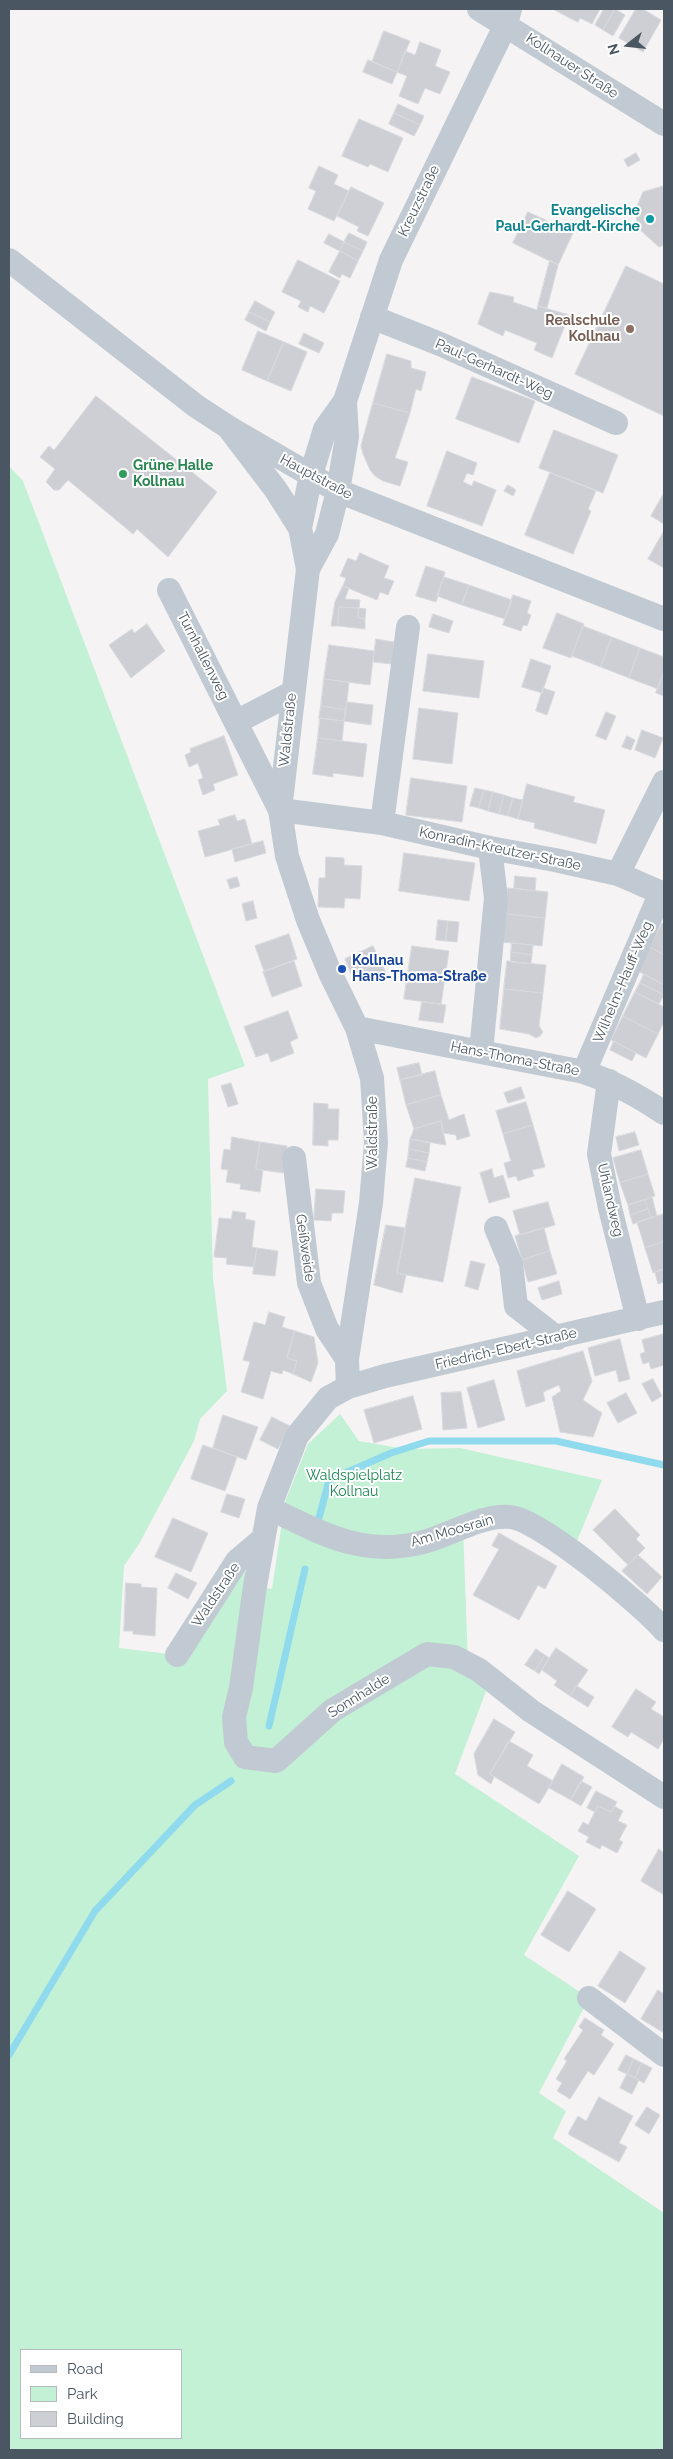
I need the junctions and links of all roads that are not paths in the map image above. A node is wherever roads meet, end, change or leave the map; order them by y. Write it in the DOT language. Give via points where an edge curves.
graph roads {
  1 [pos="479,9"];
  2 [pos="508,17"];
  3 [pos="664,124"];
  4 [pos="9,260"];
  5 [pos="372,317"];
  6 [pos="345,401"];
  7 [pos="616,423"];
  8 [pos="228,427"];
  9 [pos="311,475"];
  10 [pos="338,491"];
  11 [pos="300,528"];
  12 [pos="308,569"];
  13 [pos="169,590"];
  14 [pos="664,619"];
  15 [pos="408,627"];
  16 [pos="292,693"];
  17 [pos="236,722"];
  18 [pos="664,782"];
  19 [pos="280,810"];
  20 [pos="382,823"];
  21 [pos="490,848"];
  22 [pos="618,874"];
  23 [pos="662,893"];
  24 [pos="357,1028"];
  25 [pos="481,1052"];
  26 [pos="584,1072"];
  27 [pos="609,1081"];
  28 [pos="664,1113"];
  29 [pos="294,1158"];
  30 [pos="496,1228"];
  31 [pos="664,1312"];
  32 [pos="638,1319"];
  33 [pos="557,1338"];
  34 [pos="347,1359"];
  35 [pos="348,1387"];
  36 [pos="269,1508"];
  37 [pos="263,1539"];
  38 [pos="664,1630"];
  39 [pos="177,1655"];
  40 [pos="664,1797"];
  41 [pos="589,1998"];
  42 [pos="664,2055"];
  1 -- 2 [label="street, Kollnauer Straße"];
  2 -- 3 [label="street, Kollnauer Straße"];
  2 -- 5 [label="street, Kreuzstraße" via="391,260"];
  4 -- 8 [label="street, Hauptstraße" via="196,406"];
  5 -- 6 [label="street, Kreuzstraße"];
  5 -- 7 [label="street, Paul-Gerhardt-Weg"];
  6 -- 9 [label="street, Kreuzstraße" via="325,430"];
  6 -- 10 [label="street, Kreuzstraße" via="347,437"];
  8 -- 9 [label="street, Hauptstraße"];
  8 -- 11 [label="street, Waldstraße" via="276,490"];
  9 -- 10 [label="street, Hauptstraße"];
  9 -- 11 [label="street, Waldstraße"];
  10 -- 12 [label="street, Waldstraße" via="328,534"];
  10 -- 14 [label="street, Hauptstraße"];
  11 -- 12 [label="street, Waldstraße"];
  12 -- 16 [label="street, Waldstraße"];
  13 -- 17 [label="street, Turnhallenweg"];
  15 -- 20 [label="street"];
  16 -- 17 [label="street"];
  16 -- 19 [label="street, Waldstraße"];
  17 -- 19 [label="street, Turnhallenweg"];
  18 -- 22 [label="street"];
  19 -- 20 [label="street, Konradin-Kreutzer-Straße"];
  19 -- 24 [label="street, Waldstraße" via="287,856 308,920"];
  20 -- 21 [label="street, Konradin-Kreutzer-Straße"];
  21 -- 22 [label="street, Konradin-Kreutzer-Straße"];
  21 -- 25 [label="street" via="496,898"];
  22 -- 23 [label="street, Konradin-Kreutzer-Straße"];
  23 -- 26 [label="street, Wilhelm-Hauff-Weg"];
  24 -- 25 [label="street, Hans-Thoma-Straße"];
  24 -- 34 [label="street, Waldstraße" via="372,1078 376,1142 372,1203"];
  25 -- 26 [label="street, Hans-Thoma-Straße"];
  26 -- 27 [label="street, Hans-Thoma-Straße"];
  27 -- 28 [label="street, Hans-Thoma-Straße"];
  27 -- 32 [label="street, Uhlandweg" via="599,1154"];
  29 -- 34 [label="street, Geißweide" via="309,1284 327,1330"];
  30 -- 33 [label="street" via="511,1264 516,1306"];
  31 -- 32 [label="street, Friedrich-Ebert-Straße"];
  32 -- 33 [label="street, Friedrich-Ebert-Straße"];
  33 -- 35 [label="street, Friedrich-Ebert-Straße"];
  34 -- 35 [label="street, Waldstraße"];
  35 -- 36 [label="street" via="328,1398 297,1436"];
  36 -- 37 [label="street"];
  36 -- 38 [label="street, Am Moosrain" via="354,1545 391,1547 426,1541 494,1517 512,1517 533,1525 619,1586"];
  37 -- 39 [label="street, Waldstraße" via="237,1561"];
  37 -- 40 [label="street, Sonnhalde" via="234,1717 236,1742 245,1757 276,1761 333,1710 427,1654 454,1658 479,1670 531,1711"];
  41 -- 42 [label="street"];
}
